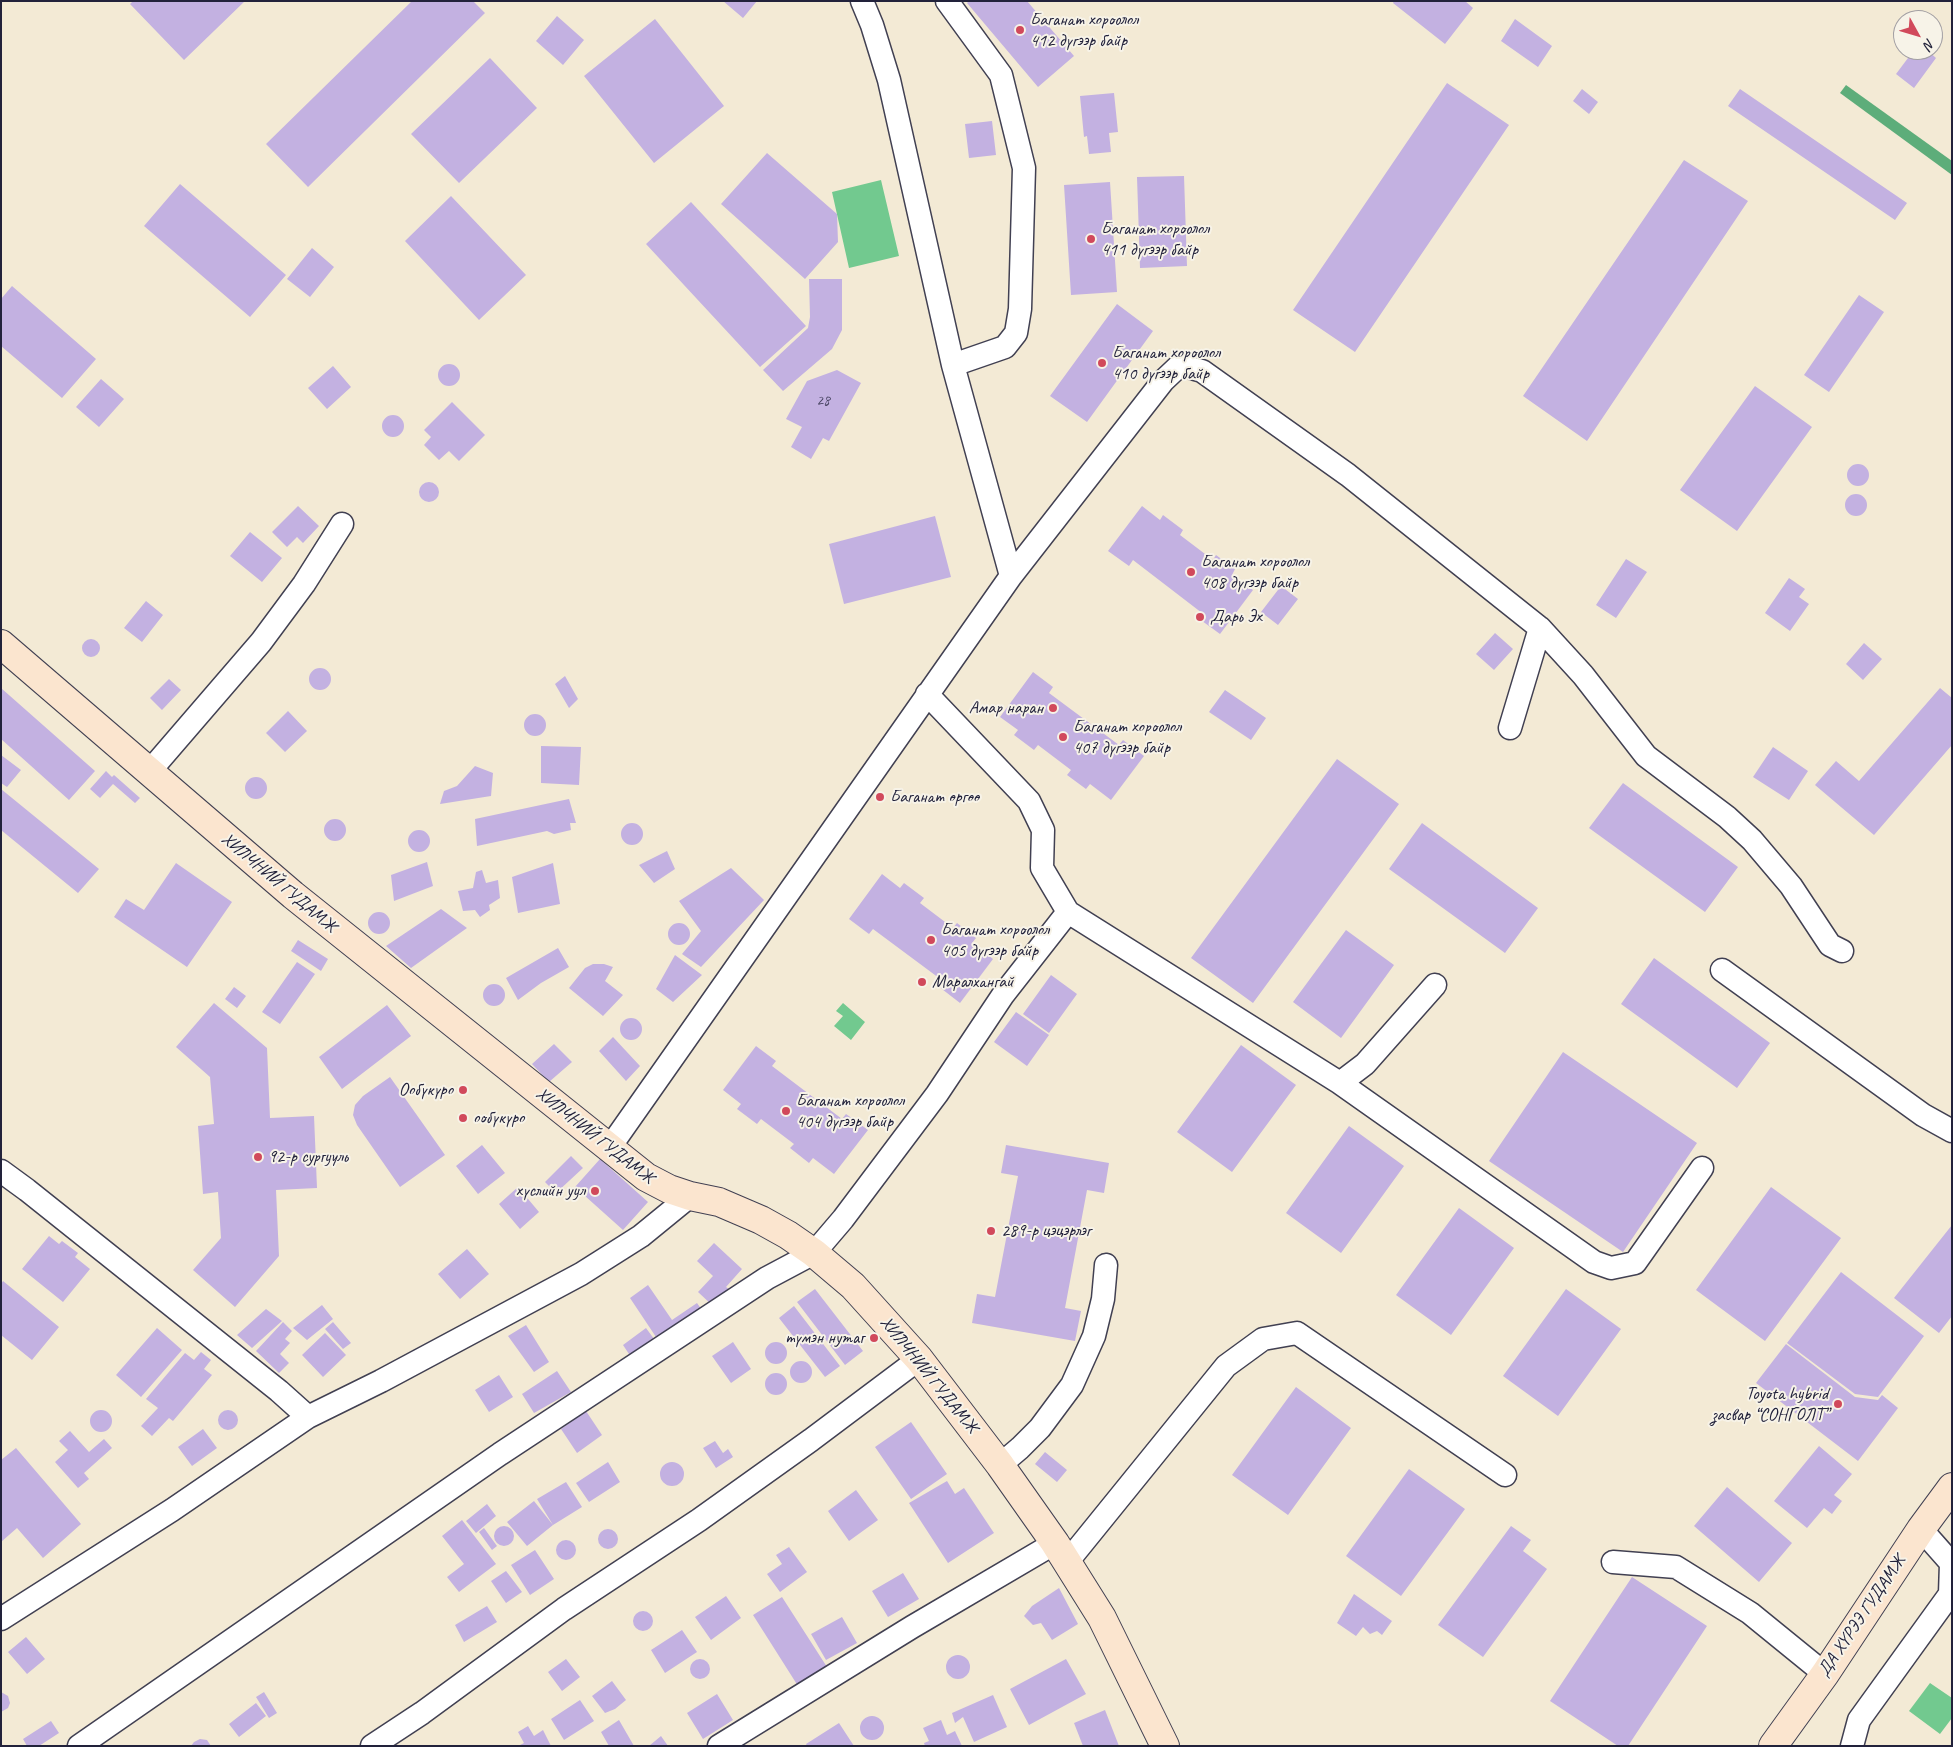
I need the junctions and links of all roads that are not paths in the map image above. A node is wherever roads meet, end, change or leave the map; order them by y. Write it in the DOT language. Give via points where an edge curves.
graph roads {
  1 [pos="862,1"];
  2 [pos="947,1"];
  3 [pos="953,365"];
  4 [pos="342,524"];
  5 [pos="1011,576"];
  6 [pos="1540,628"];
  7 [pos="1,644"];
  8 [pos="927,694"];
  9 [pos="1510,728"];
  10 [pos="149,772"];
  11 [pos="1068,912"];
  12 [pos="1842,951"];
  13 [pos="1722,970"];
  14 [pos="1435,985"];
  15 [pos="1340,1083"];
  16 [pos="1952,1131"];
  17 [pos="610,1147"];
  18 [pos="1702,1168"];
  19 [pos="1,1171"];
  20 [pos="690,1196"];
  21 [pos="814,1253"];
  22 [pos="1106,1265"];
  23 [pos="919,1360"];
  24 [pos="308,1417"];
  25 [pos="1000,1465"];
  26 [pos="1505,1474"];
  27 [pos="1952,1487"];
  28 [pos="1921,1529"];
  29 [pos="1061,1552"];
  30 [pos="1613,1562"];
  31 [pos="1,1619"];
  32 [pos="1824,1674"];
  33 [pos="79,1746"];
  34 [pos="372,1746"];
  35 [pos="719,1746"];
  36 [pos="1166,1746"];
  37 [pos="1773,1746"];
  38 [pos="1852,1746"];
  1 -- 3 [label="street" via="889,80"];
  2 -- 3 [label="street" via="1002,76 1024,168 1020,309 1016,333 1005,347"];
  3 -- 5 [label="street"];
  4 -- 10 [label="street" via="304,584 261,642"];
  5 -- 6 [label="street" via="1163,381 1180,365 1202,371 1340,469"];
  5 -- 8 [label="street"];
  6 -- 9 [label="street"];
  6 -- 12 [label="street" via="1583,675 1646,756 1752,840 1791,886 1830,945"];
  7 -- 10 [label="main road, ХИЛЧНИЙ ГУДАМЖ"];
  8 -- 11 [label="street" via="1029,801 1043,830 1042,868"];
  8 -- 17 [label="street"];
  10 -- 17 [label="main road, ХИЛЧНИЙ ГУДАМЖ" via="292,895"];
  11 -- 15 [label="street"];
  11 -- 21 [label="street" via="1003,994 925,1110"];
  13 -- 16 [label="street" via="1923,1115"];
  14 -- 15 [label="street" via="1365,1064"];
  15 -- 18 [label="street" via="1594,1262 1611,1268 1635,1263"];
  17 -- 20 [label="main road, ХИЛЧНИЙ ГУДАМЖ" via="658,1185"];
  19 -- 24 [label="street"];
  20 -- 21 [label="main road, ХИЛЧНИЙ ГУДАМЖ" via="739,1209"];
  20 -- 24 [label="street" via="641,1236 581,1274"];
  21 -- 23 [label="main road, ХИЛЧНИЙ ГУДАМЖ" via="853,1286"];
  21 -- 33 [label="street" via="767,1278 500,1454"];
  22 -- 25 [label="street" via="1103,1299 1094,1336 1072,1385 1040,1428"];
  23 -- 25 [label="main road, ХИЛЧНИЙ ГУДАМЖ"];
  23 -- 34 [label="street" via="707,1515 564,1609"];
  24 -- 31 [label="street" via="172,1510"];
  25 -- 29 [label="main road, ХИЛЧНИЙ ГУДАМЖ"];
  26 -- 29 [label="street" via="1297,1333 1263,1339 1226,1366"];
  27 -- 28 [label="main road, ДА ХҮРЭЭ ГУДАМЖ"];
  28 -- 32 [label="main road, ДА ХҮРЭЭ ГУДАМЖ"];
  28 -- 38 [label="street" via="1951,1563 1950,1594 1859,1720"];
  29 -- 35 [label="street" via="912,1627"];
  29 -- 36 [label="main road, ХИЛЧНИЙ ГУДАМЖ" via="1123,1658"];
  30 -- 32 [label="street" via="1676,1567 1750,1613"];
  32 -- 37 [label="main road, ДА ХҮРЭЭ ГУДАМЖ"];
}
